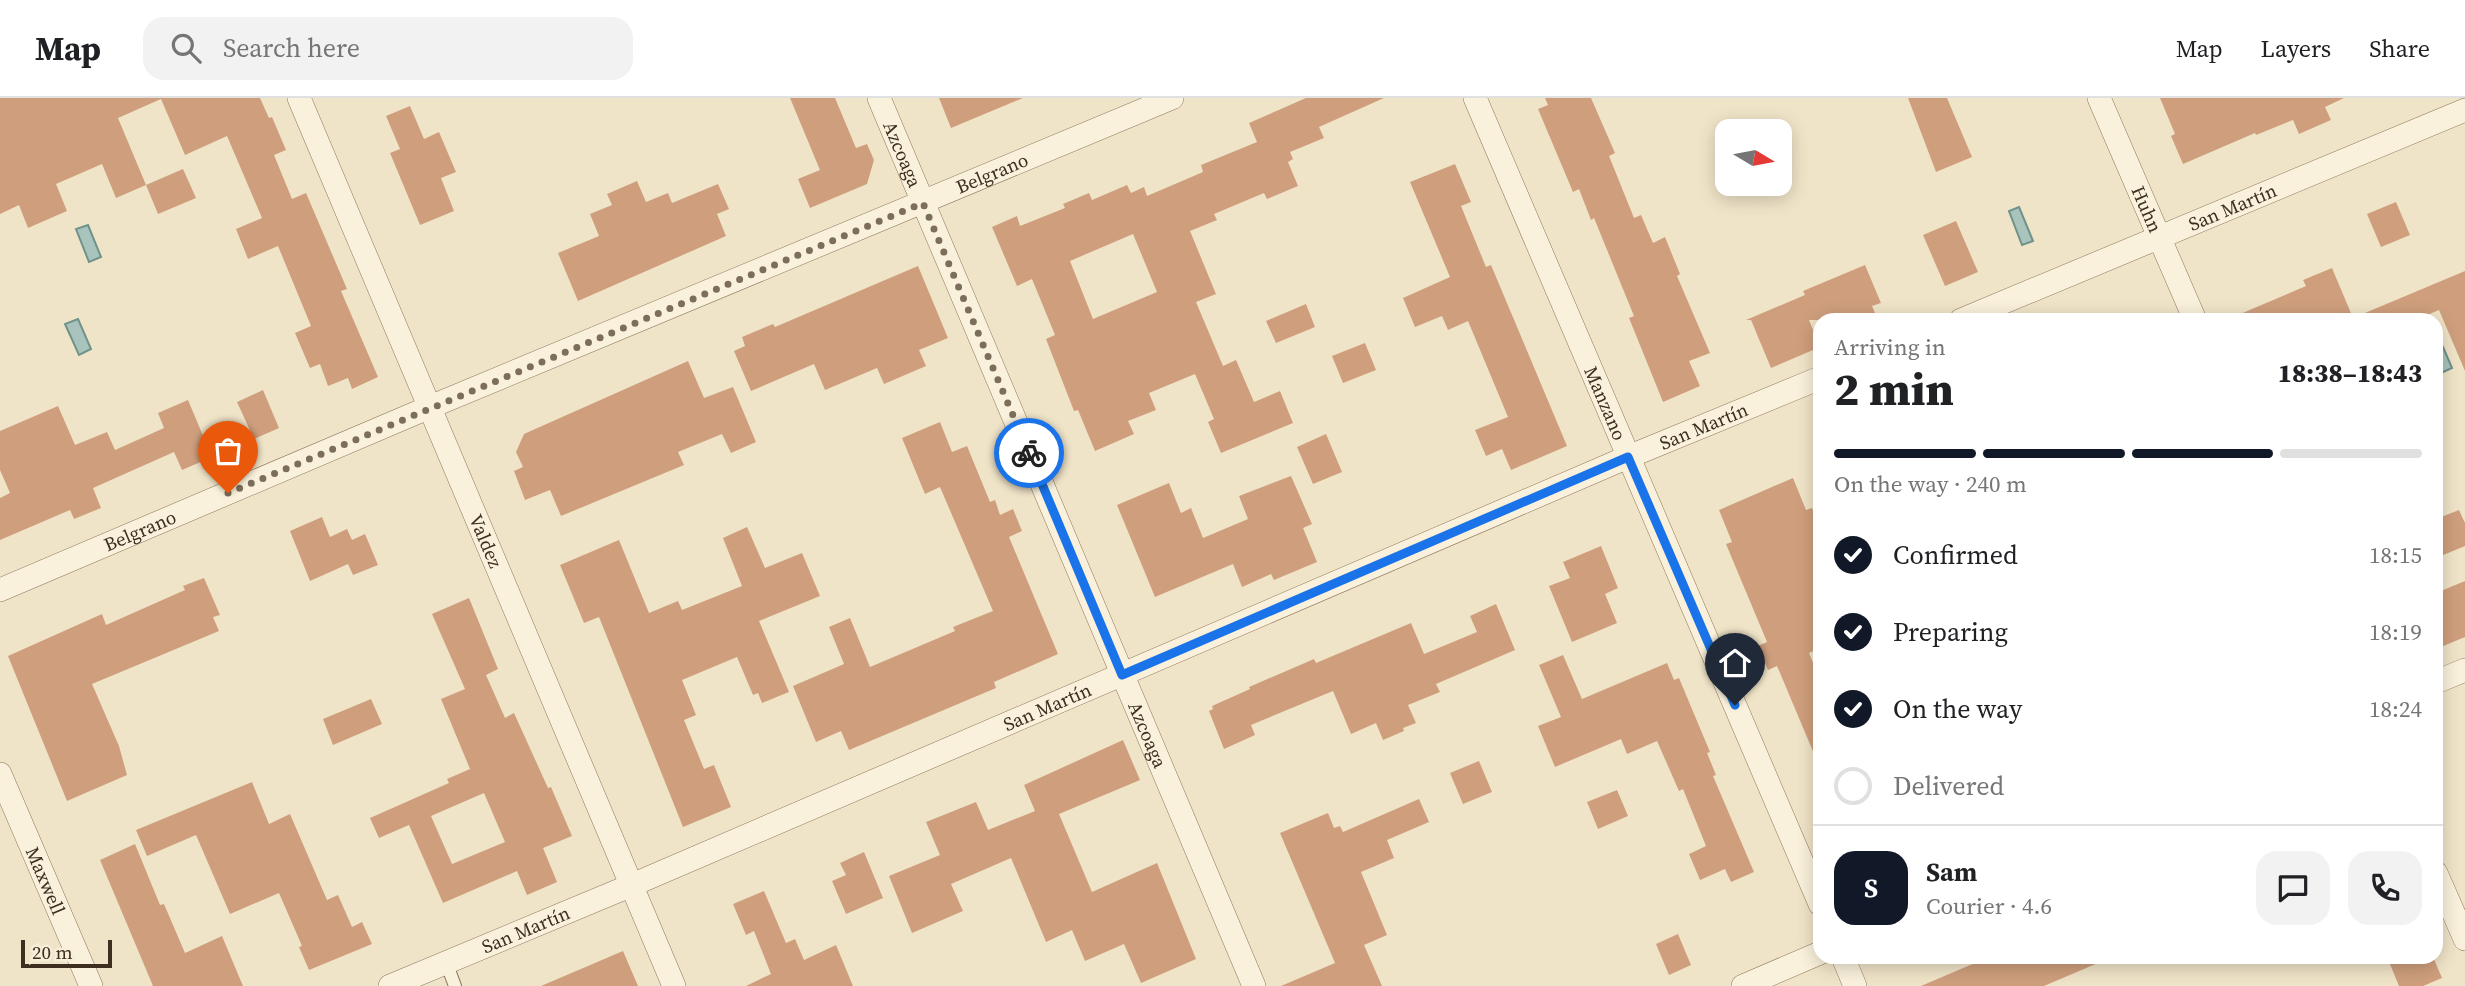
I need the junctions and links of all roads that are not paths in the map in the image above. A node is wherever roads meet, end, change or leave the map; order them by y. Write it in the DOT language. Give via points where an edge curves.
graph roads {
  1 [pos="299,98"];
  2 [pos="879,98"];
  3 [pos="1172,98"];
  4 [pos="1475,98"];
  5 [pos="2099,98"];
  6 [pos="2465,110"];
  7 [pos="923,203"];
  8 [pos="2160,239"];
  9 [pos="1978,313"];
  10 [pos="2192,313"];
  11 [pos="1813,381"];
  12 [pos="430,407"];
  13 [pos="1628,457"];
  14 [pos="0,590"];
  15 [pos="2465,670"];
  16 [pos="1122,675"];
  17 [pos="2443,679"];
  18 [pos="0,774"];
  19 [pos="632,885"];
  20 [pos="1813,888"];
  21 [pos="2443,889"];
  22 [pos="2465,939"];
  23 [pos="1813,956"];
  24 [pos="446,962"];
  25 [pos="1846,964"];
  26 [pos="90,986"];
  27 [pos="390,986"];
  28 [pos="455,986"];
  29 [pos="674,986"];
  30 [pos="1254,986"];
  31 [pos="1743,986"];
  32 [pos="1855,986"];
  1 -- 12 [label="street, Valdez"];
  2 -- 7 [label="street, Azcoaga"];
  3 -- 7 [label="street, Belgrano"];
  4 -- 13 [label="street, Manzano"];
  5 -- 8 [label="street, Huhn"];
  6 -- 8 [label="street, San Martín"];
  7 -- 12 [label="street, Belgrano"];
  7 -- 16 [label="street, Azcoaga"];
  8 -- 9 [label="street, San Martín"];
  8 -- 10 [label="street, Huhn"];
  11 -- 13 [label="street, San Martín"];
  12 -- 14 [label="street, Belgrano"];
  12 -- 19 [label="street, Valdez"];
  13 -- 16 [label="street, San Martín"];
  13 -- 20 [label="street, Manzano"];
  15 -- 17 [label="street"];
  16 -- 19 [label="street, San Martín"];
  16 -- 30 [label="street, Azcoaga"];
  18 -- 26 [label="street, Maxwell"];
  19 -- 24 [label="street, San Martín"];
  19 -- 29 [label="street, Valdez"];
  21 -- 22 [label="street"];
  23 -- 31 [label="street"];
  24 -- 27 [label="street, San Martín"];
  24 -- 28 [label="lane"];
  25 -- 32 [label="street"];
}
